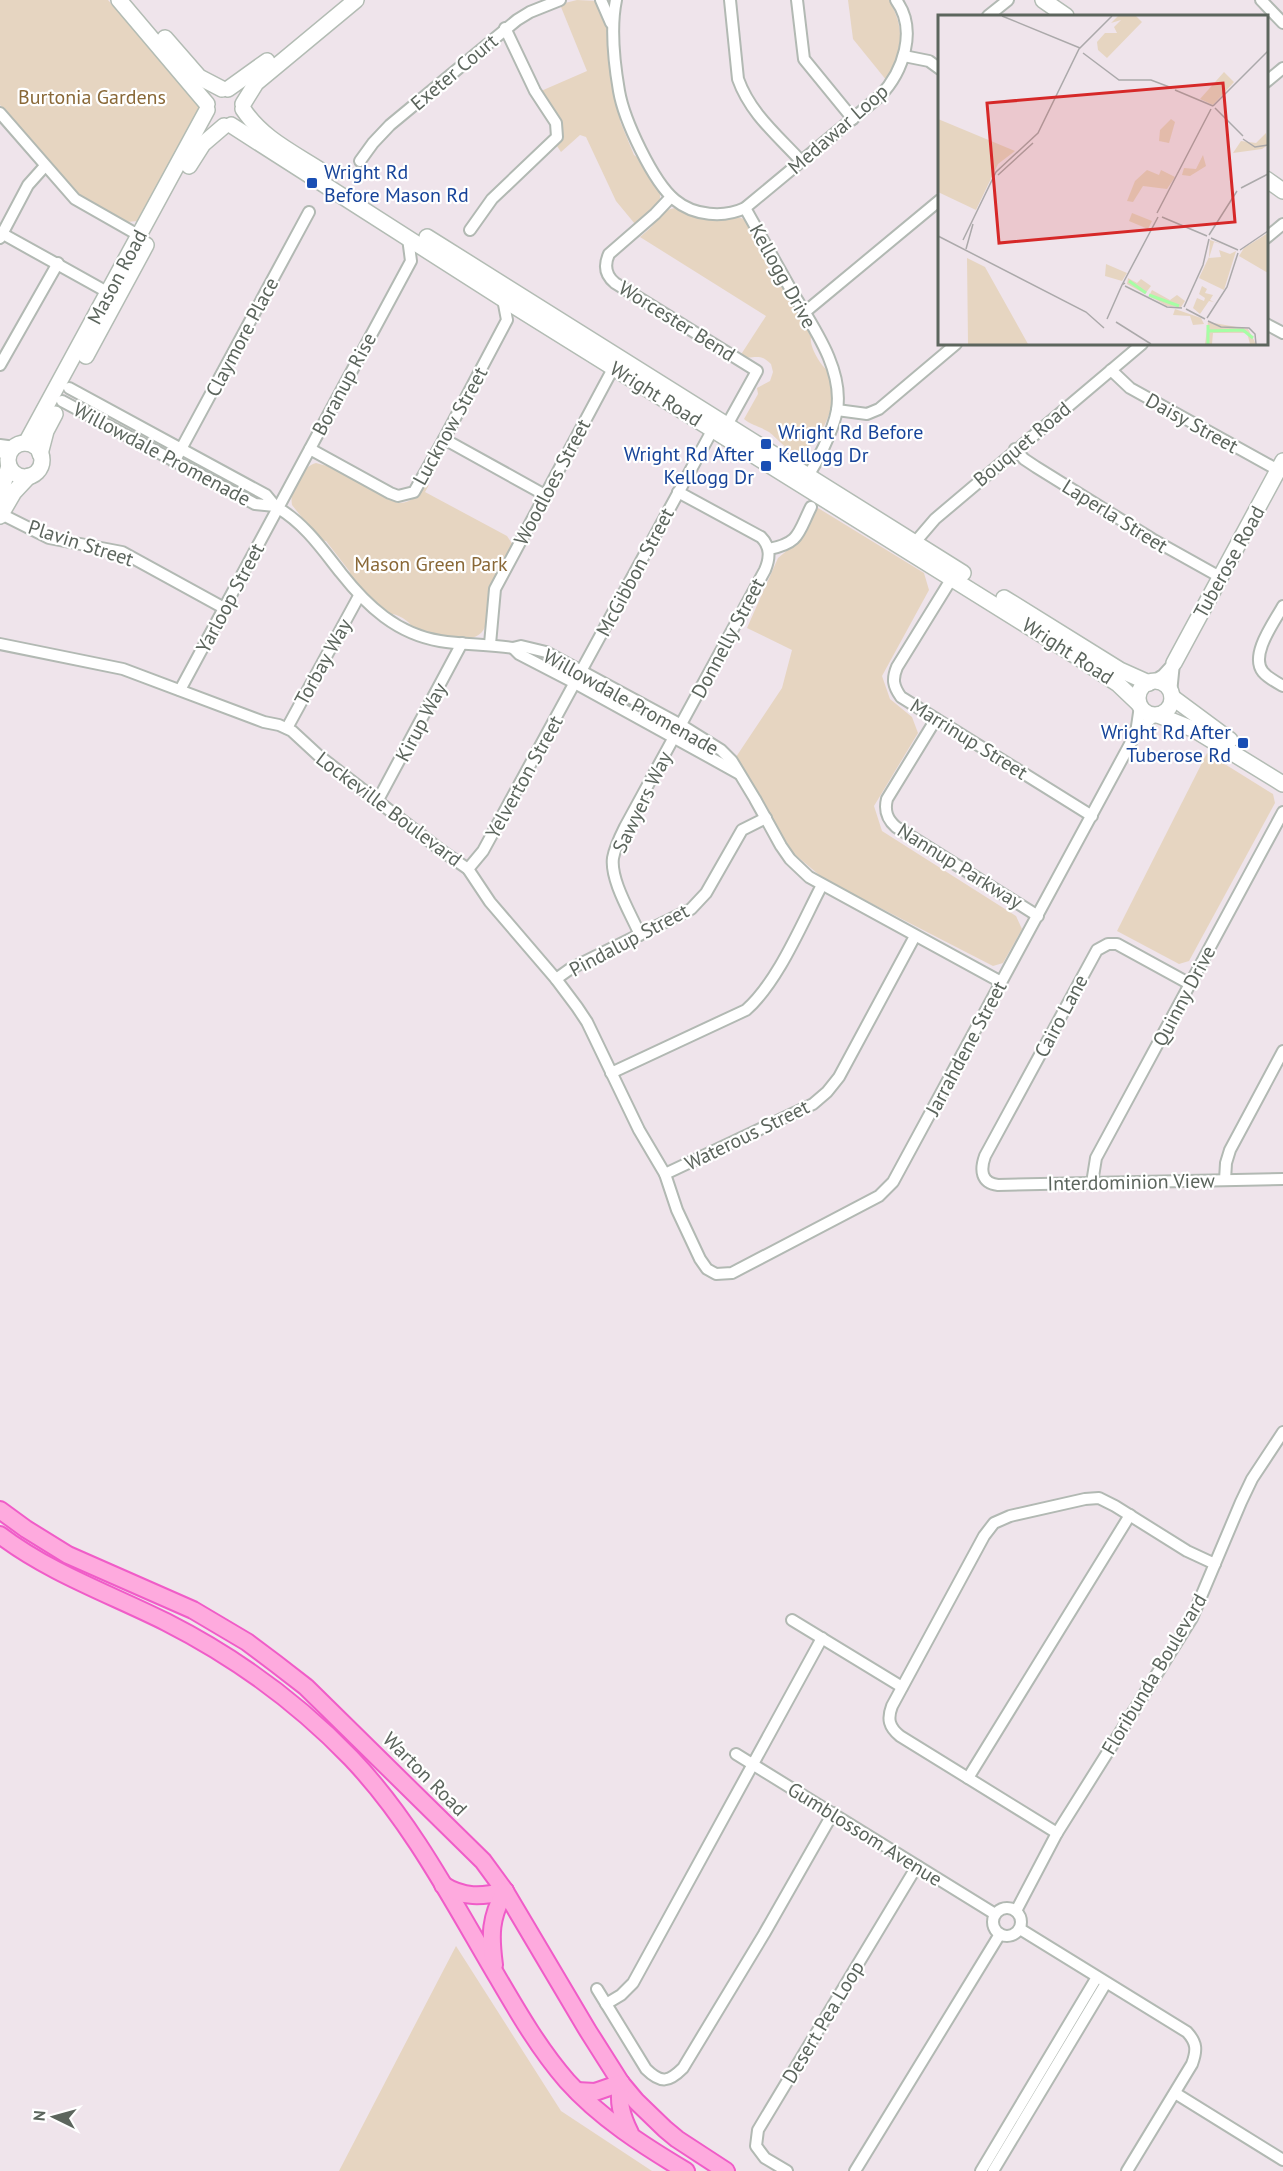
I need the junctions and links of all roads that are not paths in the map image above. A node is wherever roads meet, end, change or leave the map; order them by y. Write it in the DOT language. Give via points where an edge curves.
graph roads {
  1 [pos="118,0"];
  2 [pos="131,0"];
  3 [pos="340,0"];
  4 [pos="356,0"];
  5 [pos="560,0"];
  6 [pos="601,0"];
  7 [pos="616,0"];
  8 [pos="730,0"];
  9 [pos="797,0"];
  10 [pos="1008,0"];
  11 [pos="1043,0"];
  12 [pos="1261,0"];
  13 [pos="901,1"];
  14 [pos="989,15"];
  15 [pos="1065,15"];
  16 [pos="1283,23"];
  17 [pos="505,28"];
  18 [pos="613,29"];
  19 [pos="904,56"];
  20 [pos="938,64"];
  21 [pos="1283,68"];
  22 [pos="1268,80"];
  23 [pos="225,89"];
  24 [pos="207,107"];
  25 [pos="243,107"];
  26 [pos="0,113"];
  27 [pos="853,119"];
  28 [pos="228,125"];
  29 [pos="360,161"];
  30 [pos="801,161"];
  31 [pos="45,166"];
  32 [pos="1268,180"];
  33 [pos="1283,190"];
  34 [pos="671,196"];
  35 [pos="938,201"];
  36 [pos="745,208"];
  37 [pos="309,212"];
  38 [pos="1283,224"];
  39 [pos="470,230"];
  40 [pos="1,236"];
  41 [pos="140,236"];
  42 [pos="1268,236"];
  43 [pos="408,238"];
  44 [pos="430,251"];
  45 [pos="411,261"];
  46 [pos="57,263"];
  47 [pos="108,293"];
  48 [pos="503,299"];
  49 [pos="805,312"];
  50 [pos="527,314"];
  51 [pos="507,320"];
  52 [pos="1268,325"];
  53 [pos="1283,333"];
  54 [pos="955,345"];
  55 [pos="1141,345"];
  56 [pos="616,363"];
  57 [pos="0,365"];
  58 [pos="1111,370"];
  59 [pos="66,394"];
  60 [pos="837,410"];
  61 [pos="720,427"];
  62 [pos="444,439"];
  63 [pos="181,449"];
  64 [pos="310,449"];
  65 [pos="1015,449"];
  66 [pos="10,452"];
  67 [pos="40,454"];
  68 [pos="174,462"];
  69 [pos="1280,465"];
  70 [pos="29,476"];
  71 [pos="805,481"];
  72 [pos="678,492"];
  73 [pos="0,494"];
  74 [pos="545,495"];
  75 [pos="276,507"];
  76 [pos="811,507"];
  77 [pos="0,515"];
  78 [pos="911,547"];
  79 [pos="769,549"];
  80 [pos="1220,577"];
  81 [pos="952,578"];
  82 [pos="359,596"];
  83 [pos="1283,606"];
  84 [pos="224,608"];
  85 [pos="462,643"];
  86 [pos="0,644"];
  87 [pos="490,644"];
  88 [pos="513,648"];
  89 [pos="1174,663"];
  90 [pos="582,671"];
  91 [pos="575,682"];
  92 [pos="1151,682"];
  93 [pos="1283,686"];
  94 [pos="180,690"];
  95 [pos="1172,695"];
  96 [pos="1140,705"];
  97 [pos="1156,715"];
  98 [pos="936,719"];
  99 [pos="681,725"];
  100 [pos="287,728"];
  101 [pos="1136,733"];
  102 [pos="674,736"];
  103 [pos="1283,773"];
  104 [pos="739,774"];
  105 [pos="1283,784"];
  106 [pos="378,800"];
  107 [pos="1283,812"];
  108 [pos="1092,816"];
  109 [pos="766,818"];
  110 [pos="468,869"];
  111 [pos="822,885"];
  112 [pos="1038,916"];
  113 [pos="640,934"];
  114 [pos="915,936"];
  115 [pos="556,979"];
  116 [pos="1002,982"];
  117 [pos="1190,984"];
  118 [pos="1283,1051"];
  119 [pos="611,1073"];
  120 [pos="665,1174"];
  121 [pos="983,1176"];
  122 [pos="1283,1179"];
  123 [pos="1225,1180"];
  124 [pos="1092,1183"];
  125 [pos="712,1272"];
  126 [pos="1283,1432"];
  127 [pos="0,1510"];
  128 [pos="1130,1515"];
  129 [pos="0,1535"];
  130 [pos="1215,1564"];
  131 [pos="792,1620"];
  132 [pos="822,1638"];
  133 [pos="902,1687"];
  134 [pos="735,1754"];
  135 [pos="753,1765"];
  136 [pos="968,1778"];
  137 [pos="833,1813"];
  138 [pos="1057,1833"];
  139 [pos="917,1866"];
  140 [pos="442,1884"];
  141 [pos="505,1891"];
  142 [pos="1016,1911"];
  143 [pos="995,1914"];
  144 [pos="1020,1929"];
  145 [pos="1000,1934"];
  146 [pos="495,1974"];
  147 [pos="1102,1980"];
  148 [pos="597,1989"];
  149 [pos="606,2004"];
  150 [pos="621,2083"];
  151 [pos="577,2091"];
  152 [pos="1175,2093"];
  153 [pos="632,2137"];
  154 [pos="1283,2160"];
  155 [pos="686,2171"];
  156 [pos="726,2171"];
  157 [pos="787,2171"];
  158 [pos="855,2171"];
  159 [pos="981,2171"];
  160 [pos="993,2171"];
  161 [pos="1127,2171"];
  1 -- 24 [label="main road"];
  2 -- 23 [label="main road" via="199,77"];
  3 -- 23 [label="main road" via="262,65"];
  4 -- 25 [label="main road" via="256,83"];
  5 -- 17 [label="street, Exeter Court"];
  6 -- 18 [label="street, Kellogg Drive"];
  7 -- 18 [label="street, Kellogg Drive"];
  8 -- 30 [label="street" via="738,79 743,91 755,111"];
  9 -- 27 [label="street" via="804,59"];
  10 -- 14 [label="street"];
  11 -- 15 [label="main road"];
  12 -- 16 [label="street"];
  13 -- 19 [label="street, Medawar Loop"];
  17 -- 29 [label="street, Exeter Court" via="390,125"];
  17 -- 39 [label="street" via="535,91 556,123 557,137 492,200"];
  18 -- 34 [label="street, Kellogg Drive" via="620,94 639,147"];
  19 -- 20 [label="street"];
  19 -- 27 [label="street, Medawar Loop" via="891,84"];
  21 -- 22 [label="street"];
  23 -- 24 [label="main road" via="213,94"];
  23 -- 25 [label="main road" via="238,94"];
  24 -- 28 [label="main road" via="212,120"];
  24 -- 41 [label="main road, Mason Road"];
  25 -- 28 [label="main road" via="240,119"];
  25 -- 56 [label="main road, Wright Road" via="258,129 275,142"];
  26 -- 31 [label="street"];
  27 -- 30 [label="street, Medawar Loop"];
  28 -- 43 [label="main road, Wright Road"];
  28 -- 59 [label="main road, Mason Road" via="198,150"];
  30 -- 36 [label="street, Medawar Loop"];
  31 -- 40 [label="street" via="28,185"];
  31 -- 41 [label="street" via="84,206"];
  32 -- 33 [label="main road"];
  34 -- 36 [label="street, Kellogg Drive" via="684,206 703,212 724,214"];
  34 -- 61 [label="street, Worcester Bend" via="609,254 606,271 615,283 757,370"];
  35 -- 49 [label="street"];
  36 -- 49 [label="street, Kellogg Drive"];
  37 -- 63 [label="street, Claymore Place"];
  38 -- 42 [label="street"];
  40 -- 46 [label="street"];
  41 -- 47 [label="main road, Mason Road"];
  43 -- 44 [label="main road, Wright Road"];
  43 -- 45 [label="street"];
  44 -- 45 [label="street"];
  44 -- 48 [label="main road, Wright Road"];
  45 -- 64 [label="street, Boranup Rise"];
  46 -- 47 [label="street"];
  46 -- 57 [label="street"];
  47 -- 66 [label="main road, Mason Road"];
  48 -- 50 [label="main road, Wright Road"];
  48 -- 51 [label="street"];
  49 -- 60 [label="street, Kellogg Drive" via="832,367"];
  50 -- 51 [label="street"];
  50 -- 56 [label="main road, Wright Road"];
  51 -- 62 [label="street, Lucknow Street"];
  52 -- 53 [label="street"];
  54 -- 60 [label="street" via="879,409 867,414"];
  55 -- 58 [label="street, Bouquet Road"];
  56 -- 61 [label="main road, Wright Road"];
  56 -- 74 [label="street, Woodloes Street"];
  58 -- 65 [label="street, Bouquet Road"];
  58 -- 69 [label="street, Daisy Street" via="1131,388"];
  59 -- 63 [label="street, Willowdale Promenade"];
  59 -- 67 [label="main road, Mason Road" via="46,431"];
  59 -- 68 [label="street, Willowdale Promenade"];
  60 -- 71 [label="street, Kellogg Drive" via="821,454"];
  61 -- 71 [label="main road, Wright Road"];
  61 -- 72 [label="street, McGibbon Street"];
  62 -- 64 [label="street, Lucknow Street" via="419,486 403,496 390,493"];
  62 -- 74 [label="street"];
  63 -- 68 [label="street, Claymore Place"];
  63 -- 75 [label="street, Willowdale Promenade" via="266,495"];
  64 -- 75 [label="street, Boranup Rise"];
  65 -- 78 [label="street, Bouquet Road" via="930,523"];
  65 -- 80 [label="street, Laperla Street" via="1045,473"];
  66 -- 67 [label="main road" via="35,447"];
  66 -- 70 [label="main road" via="19,476"];
  66 -- 73 [label="main road, Mason Road"];
  67 -- 70 [label="main road, Mason Road" via="40,468"];
  68 -- 75 [label="street, Willowdale Promenade" via="255,504"];
  69 -- 80 [label="main road, Tuberose Road"];
  70 -- 77 [label="main road"];
  71 -- 78 [label="main road, Wright Road"];
  72 -- 79 [label="street" via="761,537"];
  72 -- 90 [label="street, McGibbon Street"];
  74 -- 87 [label="street, Woodloes Street" via="495,589"];
  75 -- 82 [label="street, Willowdale Promenade" via="301,524"];
  75 -- 84 [label="street, Yarloop Street"];
  76 -- 79 [label="street" via="792,542"];
  77 -- 84 [label="street, Plavin Street" via="49,538 122,552"];
  78 -- 81 [label="main road, Wright Road"];
  78 -- 92 [label="main road, Wright Road" via="1120,670"];
  79 -- 99 [label="street, Donnelly Street" via="765,570"];
  80 -- 89 [label="main road, Tuberose Road"];
  81 -- 96 [label="main road, Wright Road" via="1110,678"];
  81 -- 98 [label="street, Marrinup Street" via="897,667 893,681 901,697"];
  82 -- 85 [label="street, Willowdale Promenade" via="390,622 409,631"];
  82 -- 100 [label="street, Torbay Way"];
  83 -- 93 [label="street" via="1258,659 1264,673"];
  84 -- 94 [label="street, Yarloop Street"];
  85 -- 87 [label="street, Willowdale Promenade"];
  85 -- 106 [label="street, Kirup Way"];
  86 -- 94 [label="street, Lockeville Boulevard" via="107,664"];
  87 -- 88 [label="street, Willowdale Promenade"];
  88 -- 90 [label="street, Willowdale Promenade" via="539,650"];
  88 -- 91 [label="street, Willowdale Promenade"];
  89 -- 92 [label="street, Tuberose Road"];
  89 -- 95 [label="street, Tuberose Road"];
  90 -- 91 [label="street, McGibbon Street"];
  90 -- 99 [label="street, Willowdale Promenade"];
  91 -- 102 [label="street, Willowdale Promenade"];
  91 -- 110 [label="street, Yelverton Street" via="483,851"];
  92 -- 95 [label="main road" via="1164,684"];
  92 -- 96 [label="main road" via="1141,689"];
  94 -- 100 [label="street, Lockeville Boulevard"];
  95 -- 97 [label="main road" via="1167,711"];
  95 -- 103 [label="main road" via="1215,730"];
  96 -- 97 [label="main road" via="1146,713"];
  96 -- 101 [label="street, Jarrahdene Street"];
  97 -- 101 [label="street, Jarrahdene Street"];
  97 -- 105 [label="main road" via="1195,730"];
  98 -- 108 [label="street, Marrinup Street"];
  98 -- 112 [label="street, Nannup Parkway" via="887,799 888,818 896,827"];
  99 -- 102 [label="street, Donnelly Street"];
  99 -- 104 [label="street, Willowdale Promenade" via="721,750"];
  100 -- 106 [label="street, Lockeville Boulevard"];
  101 -- 108 [label="street, Jarrahdene Street"];
  102 -- 104 [label="street, Willowdale Promenade"];
  102 -- 113 [label="street, Sawyers Way" via="620,837 613,858 617,882"];
  104 -- 109 [label="street, Willowdale Promenade"];
  106 -- 110 [label="street, Lockeville Boulevard"];
  107 -- 117 [label="street, Quinny Drive"];
  108 -- 112 [label="street, Jarrahdene Street"];
  109 -- 111 [label="street, Willowdale Promenade" via="790,860"];
  109 -- 113 [label="street, Pindalup Street" via="742,830 706,893 692,909"];
  110 -- 115 [label="street, Lockeville Boulevard" via="490,902"];
  111 -- 114 [label="street, Willowdale Promenade"];
  111 -- 119 [label="street" via="768,987 746,1010"];
  112 -- 116 [label="street, Jarrahdene Street"];
  113 -- 115 [label="street, Pindalup Street"];
  114 -- 116 [label="street, Willowdale Promenade"];
  114 -- 120 [label="street, Waterous Street" via="840,1077 827,1092 813,1104"];
  115 -- 119 [label="street, Lockeville Boulevard" via="587,1022"];
  116 -- 125 [label="street, Jarrahdene Street" via="889,1188 732,1273"];
  117 -- 121 [label="street, Cairo Lane" via="1117,944 1096,950 985,1156"];
  117 -- 124 [label="street, Quinny Drive" via="1096,1158"];
  118 -- 123 [label="street" via="1230,1150"];
  119 -- 120 [label="street, Lockeville Boulevard"];
  120 -- 125 [label="street, Lockeville Boulevard" via="700,1259"];
  121 -- 124 [label="street, Interdominion View" via="989,1184 998,1185"];
  122 -- 123 [label="street, Interdominion View"];
  123 -- 124 [label="street, Interdominion View"];
  126 -- 130 [label="street, Floribunda Boulevard" via="1252,1479"];
  127 -- 141 [label="main road, Warton Road" via="68,1555 193,1610 275,1663 306,1687 416,1794 483,1861"];
  128 -- 130 [label="street"];
  128 -- 133 [label="street" via="1099,1498 1010,1516 994,1523"];
  128 -- 136 [label="street"];
  129 -- 140 [label="main road" via="50,1567 199,1639 285,1698 369,1779 411,1833"];
  130 -- 138 [label="street, Floribunda Boulevard" via="1192,1618"];
  131 -- 132 [label="street"];
  132 -- 133 [label="street"];
  132 -- 135 [label="street"];
  133 -- 136 [label="street" via="889,1715 893,1730"];
  134 -- 135 [label="street, Gumblossom Avenue"];
  135 -- 137 [label="street, Gumblossom Avenue"];
  135 -- 149 [label="street" via="633,1983"];
  136 -- 138 [label="street"];
  137 -- 139 [label="street, Gumblossom Avenue"];
  137 -- 149 [label="street" via="764,1934 675,2076 665,2080 646,2069"];
  138 -- 142 [label="street, Floribunda Boulevard"];
  139 -- 143 [label="street, Gumblossom Avenue"];
  139 -- 157 [label="street, Desert Pea Loop" via="758,2130 756,2146 765,2158"];
  140 -- 141 [label="main road" via="464,1895 486,1896"];
  140 -- 146 [label="main road"];
  141 -- 146 [label="main road" via="491,1923"];
  141 -- 150 [label="main road, Warton Road"];
  142 -- 143 [label="street" via="1007,1908"];
  142 -- 144 [label="street" via="1021,1919"];
  143 -- 145 [label="street" via="994,1928"];
  144 -- 145 [label="street" via="1009,1936"];
  144 -- 147 [label="street"];
  145 -- 158 [label="street"];
  146 -- 151 [label="main road" via="542,2049"];
  147 -- 152 [label="street" via="1187,2032 1196,2042 1192,2064"];
  147 -- 159 [label="street"];
  147 -- 160 [label="street"];
  148 -- 149 [label="street"];
  150 -- 151 [label="main road" via="595,2092"];
  150 -- 153 [label="main road" via="621,2115"];
  150 -- 156 [label="main road, Warton Road" via="664,2129"];
  151 -- 153 [label="main road"];
  152 -- 154 [label="street"];
  152 -- 161 [label="street"];
  153 -- 155 [label="main road"];
}
